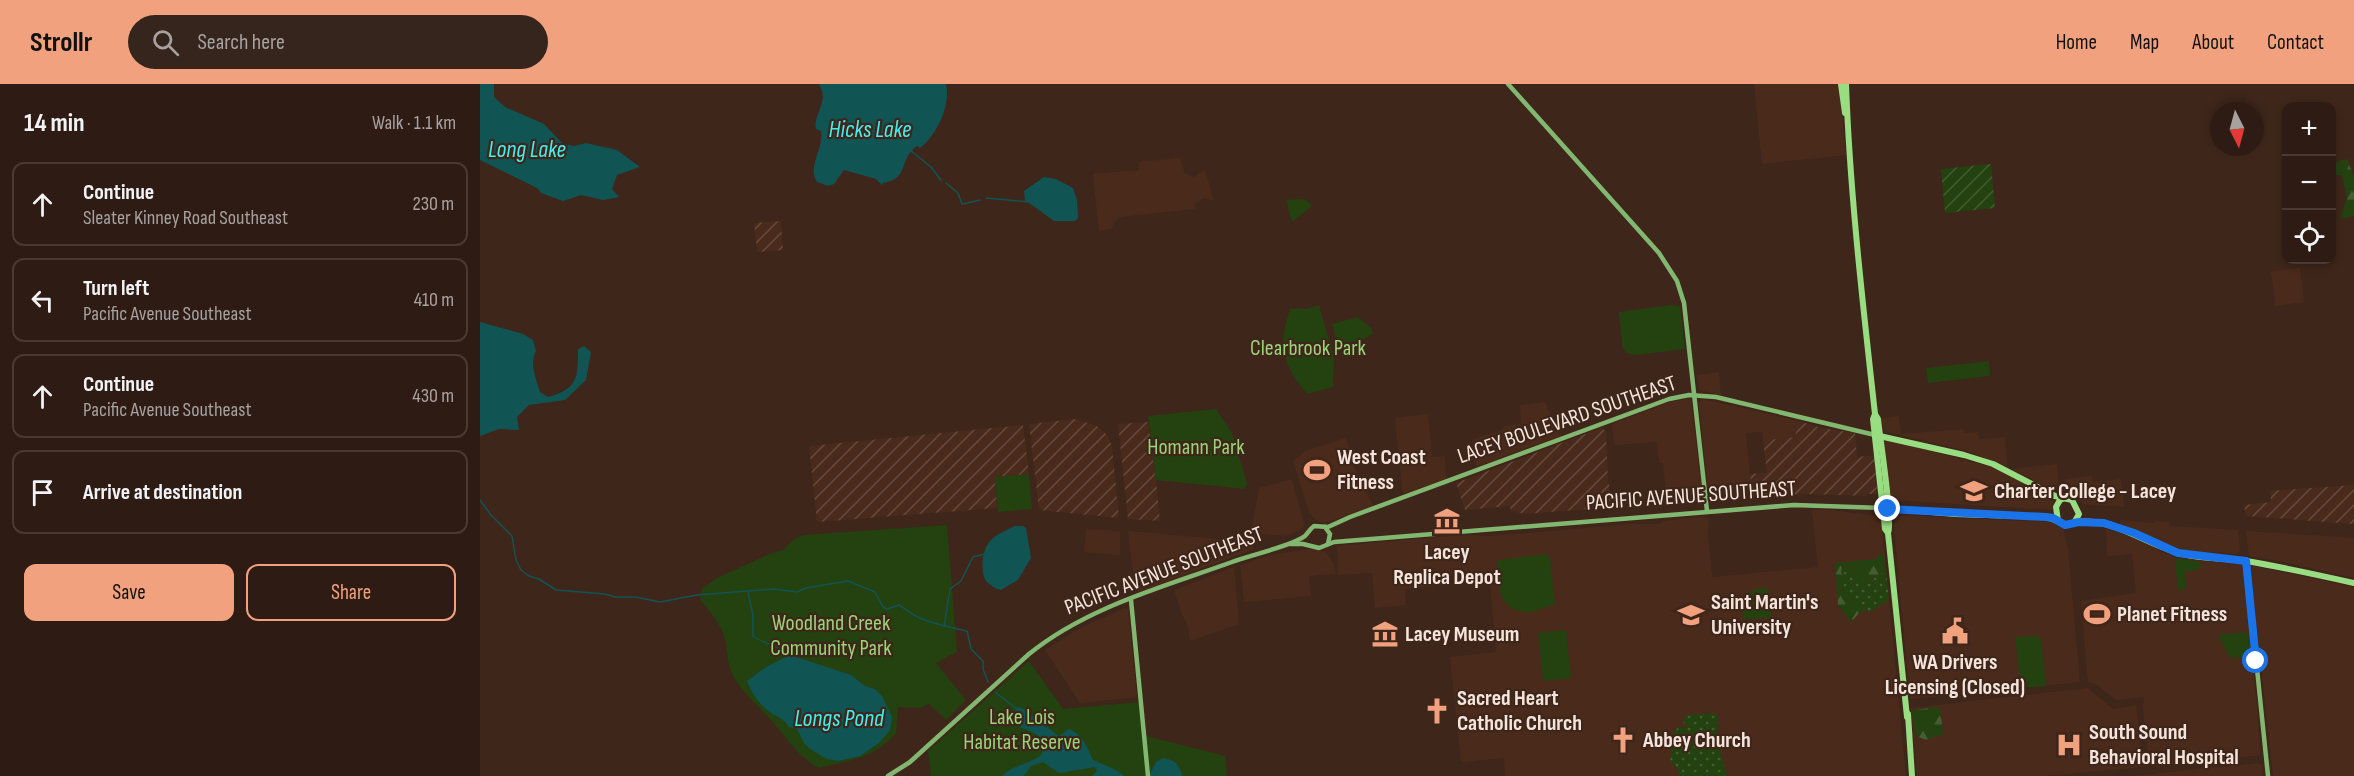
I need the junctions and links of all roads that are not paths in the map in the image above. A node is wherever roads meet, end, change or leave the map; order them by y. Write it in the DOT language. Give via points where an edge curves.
graph roads {
  1 [pos="1508,84"];
  2 [pos="1841,84"];
  3 [pos="1846,84"];
  4 [pos="1846,117"];
  5 [pos="1694,395"];
  6 [pos="1877,435"];
  7 [pos="2066,498"];
  8 [pos="1886,509"];
  9 [pos="1707,511"];
  10 [pos="2079,514"];
  11 [pos="2058,521"];
  12 [pos="2095,522"];
  13 [pos="2074,523"];
  14 [pos="1325,527"];
  15 [pos="1307,534"];
  16 [pos="1290,544"];
  17 [pos="1328,544"];
  18 [pos="1311,545"];
  19 [pos="2246,561"];
  20 [pos="2354,583"];
  21 [pos="1131,600"];
  22 [pos="888,776"];
  23 [pos="1148,776"];
  24 [pos="1912,776"];
  25 [pos="2268,776"];
  1 -- 5 [label="main road" via="1669,267 1684,303"];
  2 -- 4 [label="main road"];
  3 -- 4 [label="main road"];
  4 -- 6 [label="main road"];
  5 -- 6 [label="main road, LACEY BOULEVARD SOUTHEAST"];
  5 -- 9 [label="main road"];
  5 -- 14 [label="main road, LACEY BOULEVARD SOUTHEAST" via="1655,404"];
  6 -- 7 [label="main road, LACEY BOULEVARD SOUTHEAST" via="1992,464"];
  6 -- 8 [label="main road"];
  7 -- 10 [label="main road" via="2074,501"];
  7 -- 11 [label="main road" via="2056,507"];
  8 -- 9 [label="main road, PACIFIC AVENUE SOUTHEAST" via="1805,504"];
  8 -- 11 [label="main road, PACIFIC AVENUE SOUTHEAST" via="2046,517"];
  8 -- 24 [label="main road"];
  9 -- 17 [label="main road, PACIFIC AVENUE SOUTHEAST"];
  10 -- 12 [label="main road"];
  10 -- 13 [label="main road"];
  11 -- 13 [label="main road" via="2065,525"];
  12 -- 13 [label="main road"];
  12 -- 19 [label="main road" via="2183,554"];
  14 -- 15 [label="main road" via="1314,526"];
  14 -- 17 [label="main road" via="1330,534"];
  15 -- 16 [label="main road, PACIFIC AVENUE SOUTHEAST"];
  15 -- 18 [label="main road"];
  16 -- 18 [label="main road, PACIFIC AVENUE SOUTHEAST"];
  16 -- 21 [label="main road, PACIFIC AVENUE SOUTHEAST" via="1258,552"];
  17 -- 18 [label="main road" via="1319,548"];
  19 -- 20 [label="main road"];
  19 -- 25 [label="main road"];
  21 -- 22 [label="main road, PACIFIC AVENUE SOUTHEAST" via="1084,618 1046,641 914,758"];
  21 -- 23 [label="main road"];
}
